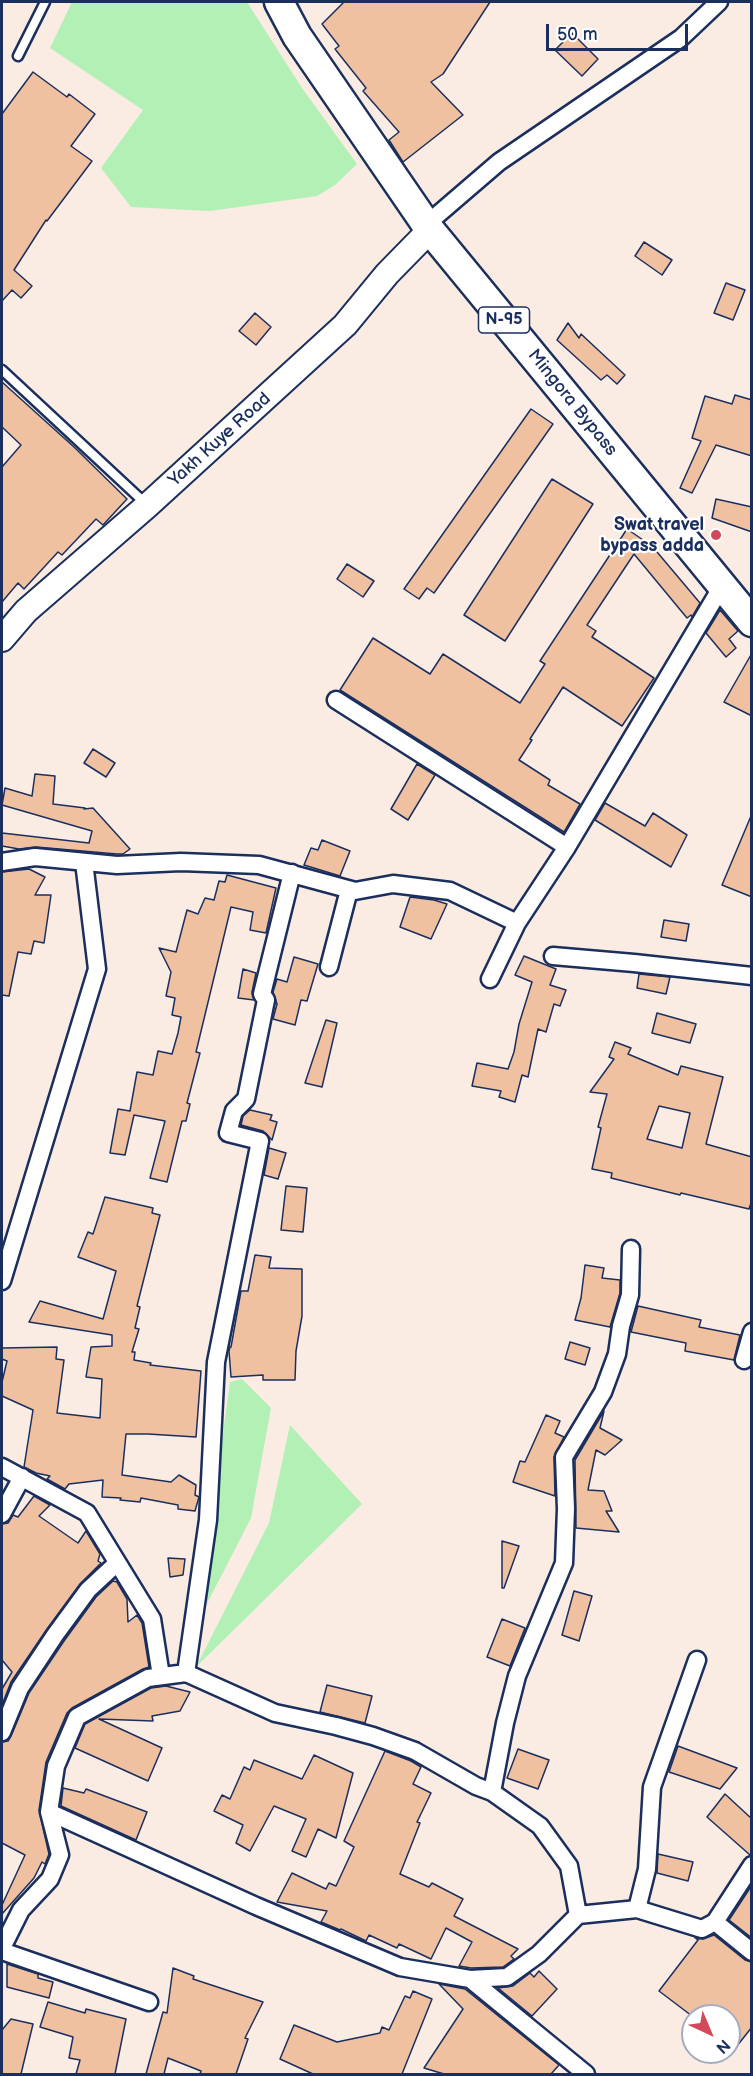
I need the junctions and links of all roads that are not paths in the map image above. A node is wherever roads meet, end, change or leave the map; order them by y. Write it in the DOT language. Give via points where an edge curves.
graph roads {
  1 [pos="45,2"];
  2 [pos="279,2"];
  3 [pos="719,2"];
  4 [pos="18,56"];
  5 [pos="430,230"];
  6 [pos="2,370"];
  7 [pos="148,505"];
  8 [pos="722,586"];
  9 [pos="752,622"];
  10 [pos="2,639"];
  11 [pos="336,700"];
  12 [pos="567,847"];
  13 [pos="2,862"];
  14 [pos="84,862"];
  15 [pos="292,873"];
  16 [pos="349,890"];
  17 [pos="517,923"];
  18 [pos="553,956"];
  19 [pos="328,967"];
  20 [pos="752,976"];
  21 [pos="490,979"];
  22 [pos="631,1249"];
  23 [pos="2,1281"];
  24 [pos="752,1332"];
  25 [pos="744,1360"];
  26 [pos="2,1467"];
  27 [pos="22,1477"];
  28 [pos="2,1514"];
  29 [pos="117,1563"];
  30 [pos="697,1660"];
  31 [pos="186,1673"];
  32 [pos="161,1676"];
  33 [pos="2,1732"];
  34 [pos="492,1792"];
  35 [pos="49,1812"];
  36 [pos="752,1865"];
  37 [pos="637,1909"];
  38 [pos="578,1915"];
  39 [pos="715,1922"];
  40 [pos="2,1949"];
  41 [pos="752,1952"];
  42 [pos="470,1979"];
  43 [pos="149,2002"];
  44 [pos="586,2074"];
  1 -- 4 [label="lane"];
  2 -- 5 [label="highway, Mingora Bypass / N-95" via="297,36"];
  3 -- 5 [label="street" via="681,38 499,162 435,217"];
  5 -- 7 [label="main road, Yakh Kuye Road" via="345,325"];
  5 -- 8 [label="highway, Mingora Bypass / N-95"];
  6 -- 7 [label="lane"];
  7 -- 10 [label="main road, Yakh Kuye Road" via="26,611"];
  8 -- 9 [label="highway, Mingora Bypass / N-95"];
  8 -- 12 [label="street"];
  11 -- 12 [label="street"];
  12 -- 17 [label="street"];
  13 -- 14 [label="street" via="35,857"];
  14 -- 15 [label="street" via="259,865"];
  14 -- 23 [label="street" via="97,969"];
  15 -- 16 [label="street"];
  15 -- 31 [label="street" via="262,993 266,1000 246,1100 234,1111 228,1133 260,1141 216,1362 208,1520"];
  16 -- 17 [label="street" via="393,885 450,891"];
  16 -- 19 [label="street"];
  17 -- 21 [label="street"];
  18 -- 20 [label="street"];
  22 -- 34 [label="street" via="630,1295 617,1354 603,1392 564,1457 564,1563 517,1676"];
  24 -- 25 [label="street"];
  26 -- 27 [label="street"];
  27 -- 28 [label="street"];
  27 -- 29 [label="street" via="87,1513"];
  29 -- 32 [label="street" via="152,1619"];
  29 -- 33 [label="street" via="88,1590 55,1635 20,1688"];
  30 -- 37 [label="street" via="652,1787 647,1869"];
  31 -- 32 [label="street"];
  31 -- 34 [label="street" via="275,1713 373,1736 415,1751"];
  32 -- 35 [label="street" via="148,1678 77,1717 56,1766"];
  34 -- 38 [label="street" via="540,1826 569,1866"];
  35 -- 40 [label="street" via="60,1855 50,1879 21,1910"];
  35 -- 42 [label="street" via="400,1967"];
  36 -- 39 [label="street"];
  37 -- 38 [label="street"];
  37 -- 39 [label="street" via="702,1929"];
  38 -- 42 [label="street" via="539,1954 507,1977"];
  39 -- 41 [label="street"];
  40 -- 43 [label="street"];
  42 -- 44 [label="street"];
}
